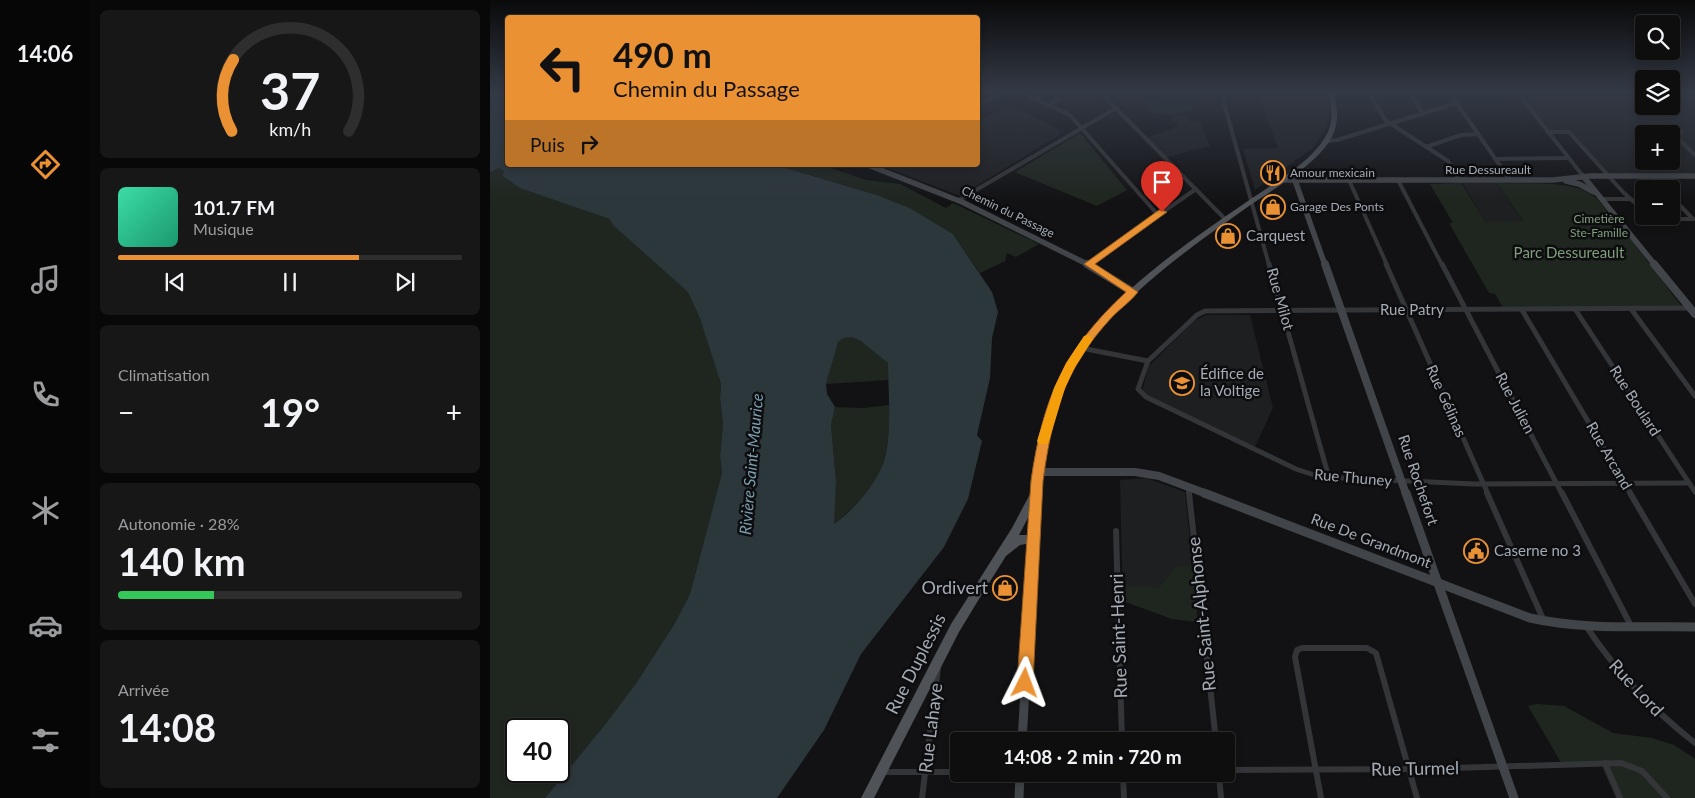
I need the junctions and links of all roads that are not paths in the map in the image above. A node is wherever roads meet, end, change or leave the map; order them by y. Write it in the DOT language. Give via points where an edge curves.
graph roads {
  1 [pos="1079,129"];
  2 [pos="1082,129"];
  3 [pos="1137,129"];
  4 [pos="1232,129"];
  5 [pos="1332,129"];
  6 [pos="1373,129"];
  7 [pos="1399,129"];
  8 [pos="1475,129"];
  9 [pos="1545,129"];
  10 [pos="1547,132"];
  11 [pos="1478,134"];
  12 [pos="1327,140"];
  13 [pos="1680,140"];
  14 [pos="1426,147"];
  15 [pos="1695,155"];
  16 [pos="1496,158"];
  17 [pos="1568,158"];
  18 [pos="873,167"];
  19 [pos="1292,172"];
  20 [pos="1583,176"];
  21 [pos="1609,176"];
  22 [pos="1653,176"];
  23 [pos="1695,176"];
  24 [pos="1281,180"];
  25 [pos="1296,180"];
  26 [pos="1349,180"];
  27 [pos="1398,180"];
  28 [pos="1459,180"];
  29 [pos="1510,180"];
  30 [pos="1556,180"];
  31 [pos="1657,180"];
  32 [pos="1196,189"];
  33 [pos="1601,198"];
  34 [pos="1632,199"];
  35 [pos="959,200"];
  36 [pos="1253,200"];
  37 [pos="1635,202"];
  38 [pos="1680,205"];
  39 [pos="1158,215"];
  40 [pos="1680,219"];
  41 [pos="1226,220"];
  42 [pos="1088,264"];
  43 [pos="1133,292"];
  44 [pos="1631,309"];
  45 [pos="1283,310"];
  46 [pos="1342,310"];
  47 [pos="1406,310"];
  48 [pos="1465,310"];
  49 [pos="1522,310"];
  50 [pos="1575,310"];
  51 [pos="1694,310"];
  52 [pos="1081,348"];
  53 [pos="1148,361"];
  54 [pos="1695,396"];
  55 [pos="1038,472"];
  56 [pos="1329,478"];
  57 [pos="1403,482"];
  58 [pos="1624,482"];
  59 [pos="1688,482"];
  60 [pos="1556,483"];
  61 [pos="1483,484"];
  62 [pos="1188,487"];
  63 [pos="1036,491"];
  64 [pos="1695,492"];
  65 [pos="1116,531"];
  66 [pos="1034,539"];
  67 [pos="1004,552"];
  68 [pos="1438,583"];
  69 [pos="1695,604"];
  70 [pos="1544,621"];
  71 [pos="1586,626"];
  72 [pos="1631,626"];
  73 [pos="1695,627"];
  74 [pos="938,658"];
  75 [pos="1023,732"];
  76 [pos="1122,732"];
  77 [pos="1215,732"];
  78 [pos="1695,743"];
  79 [pos="1605,763"];
  80 [pos="1503,767"];
  81 [pos="1316,769"];
  82 [pos="1409,769"];
  83 [pos="1235,770"];
  84 [pos="881,772"];
  85 [pos="926,772"];
  86 [pos="950,772"];
  87 [pos="1020,782"];
  88 [pos="1123,782"];
  89 [pos="1220,782"];
  90 [pos="868,798"];
  91 [pos="922,798"];
  92 [pos="1019,798"];
  93 [pos="1124,798"];
  94 [pos="1222,798"];
  95 [pos="1321,798"];
  96 [pos="1417,798"];
  97 [pos="1514,798"];
  98 [pos="1620,798"];
  99 [pos="1667,798"];
  1 -- 35 [label="street"];
  2 -- 39 [label="street"];
  3 -- 32 [label="street"];
  4 -- 36 [label="street, Rue Milot"];
  5 -- 12 [label="main road"];
  6 -- 12 [label="street"];
  7 -- 14 [label="street"];
  8 -- 11 [label="street"];
  9 -- 10 [label="street"];
  10 -- 17 [label="street"];
  10 -- 21 [label="street" via="1569,132"];
  11 -- 14 [label="street" via="1463,134"];
  11 -- 16 [label="street"];
  12 -- 19 [label="main road"];
  13 -- 15 [label="street"];
  14 -- 28 [label="street" via="1450,163"];
  16 -- 17 [label="street"];
  16 -- 29 [label="street"];
  17 -- 20 [label="street"];
  18 -- 35 [label="street, Chemin du Passage"];
  19 -- 24 [label="main road"];
  19 -- 25 [label="street, Rue Rochefort"];
  20 -- 21 [label="street, Rue Dessureault"];
  20 -- 30 [label="street, Rue Dessureault"];
  20 -- 33 [label="street"];
  21 -- 22 [label="street, Rue Dessureault"];
  21 -- 34 [label="street"];
  22 -- 23 [label="street, Rue Dessureault"];
  22 -- 31 [label="street"];
  24 -- 25 [label="street, Rue Dessureault"];
  24 -- 36 [label="main road"];
  25 -- 26 [label="street, Rue Dessureault"];
  25 -- 46 [label="street, Rue Rochefort"];
  26 -- 27 [label="street, Rue Dessureault"];
  26 -- 47 [label="street, Rue Gélinas"];
  27 -- 28 [label="street, Rue Dessureault"];
  27 -- 48 [label="street, Rue Julien"];
  28 -- 29 [label="street, Rue Dessureault"];
  29 -- 30 [label="street, Rue Dessureault"];
  30 -- 33 [label="street" via="1577,183"];
  32 -- 39 [label="street"];
  32 -- 41 [label="street"];
  33 -- 34 [label="street"];
  33 -- 51 [label="street"];
  34 -- 37 [label="street"];
  35 -- 42 [label="street, Chemin du Passage"];
  36 -- 41 [label="main road"];
  36 -- 45 [label="street, Rue Milot"];
  38 -- 40 [label="street" via="1693,219"];
  39 -- 42 [label="street"];
  41 -- 43 [label="main road"];
  42 -- 43 [label="street, Chemin du Passage"];
  43 -- 52 [label="main road" via="1109,314"];
  44 -- 50 [label="street, Rue Patry"];
  44 -- 51 [label="street, Rue Patry"];
  44 -- 54 [label="street"];
  45 -- 46 [label="street, Rue Patry"];
  45 -- 53 [label="street, Rue Patry" via="1201,312"];
  45 -- 56 [label="street, Rue Milot"];
  46 -- 47 [label="street, Rue Patry"];
  46 -- 57 [label="street, Rue Rochefort"];
  47 -- 48 [label="street, Rue Patry"];
  47 -- 61 [label="street, Rue Gélinas"];
  48 -- 49 [label="street, Rue Patry"];
  48 -- 60 [label="street, Rue Julien"];
  49 -- 50 [label="street, Rue Patry"];
  49 -- 58 [label="street, Rue Arcand"];
  50 -- 59 [label="street, Rue Boulard"];
  52 -- 53 [label="street"];
  52 -- 55 [label="main road" via="1052,408"];
  53 -- 56 [label="street, Rue Thuney" via="1138,387 1144,396 1300,471"];
  55 -- 62 [label="street, Rue De Grandmont" via="1141,472"];
  55 -- 63 [label="main road"];
  56 -- 57 [label="street, Rue Thuney"];
  57 -- 61 [label="street, Rue Thuney"];
  57 -- 68 [label="street, Rue Rochefort"];
  58 -- 59 [label="street, Rue Thuney"];
  58 -- 60 [label="street, Rue Thuney"];
  58 -- 69 [label="street, Rue Arcand"];
  59 -- 64 [label="street, Rue Boulard"];
  60 -- 61 [label="street, Rue Thuney"];
  60 -- 72 [label="street, Rue Julien"];
  61 -- 70 [label="street, Rue Gélinas"];
  62 -- 68 [label="street, Rue De Grandmont"];
  62 -- 77 [label="street, Rue Saint-Alphonse"];
  63 -- 66 [label="main road"];
  63 -- 67 [label="main road, Rue Duplessis"];
  65 -- 76 [label="street, Rue Saint-Henri"];
  66 -- 67 [label="main road, Rue Duplessis" via="1016,541"];
  66 -- 75 [label="street"];
  67 -- 74 [label="main road, Rue Duplessis" via="969,602"];
  68 -- 70 [label="street, Rue De Grandmont"];
  68 -- 80 [label="street, Rue Rochefort"];
  70 -- 71 [label="street, Rue De Grandmont"];
  71 -- 72 [label="street, Rue De Grandmont"];
  71 -- 78 [label="street, Rue Lord" via="1604,653 1661,715"];
  72 -- 73 [label="street, Rue De Grandmont"];
  74 -- 84 [label="main road, Rue Duplessis"];
  74 -- 85 [label="street, Rue Lahaye"];
  79 -- 80 [label="street, Rue Turmel"];
  79 -- 98 [label="street"];
  79 -- 99 [label="street, Rue Turmel" via="1621,763 1636,768 1649,777"];
  80 -- 82 [label="street, Rue Turmel"];
  80 -- 97 [label="street, Rue Rochefort"];
  81 -- 82 [label="street, Rue Turmel"];
  81 -- 82 [label="street" via="1295,657 1297,650 1305,648 1374,650 1379,658"];
  81 -- 83 [label="street, Rue Turmel"];
  81 -- 95 [label="street"];
  82 -- 96 [label="street"];
  84 -- 85 [label="street"];
  84 -- 90 [label="main road, Rue Duplessis"];
  85 -- 86 [label="street"];
  85 -- 91 [label="street, Rue Lahaye"];
  87 -- 92 [label="street"];
  88 -- 93 [label="street"];
  89 -- 94 [label="street"];
}
